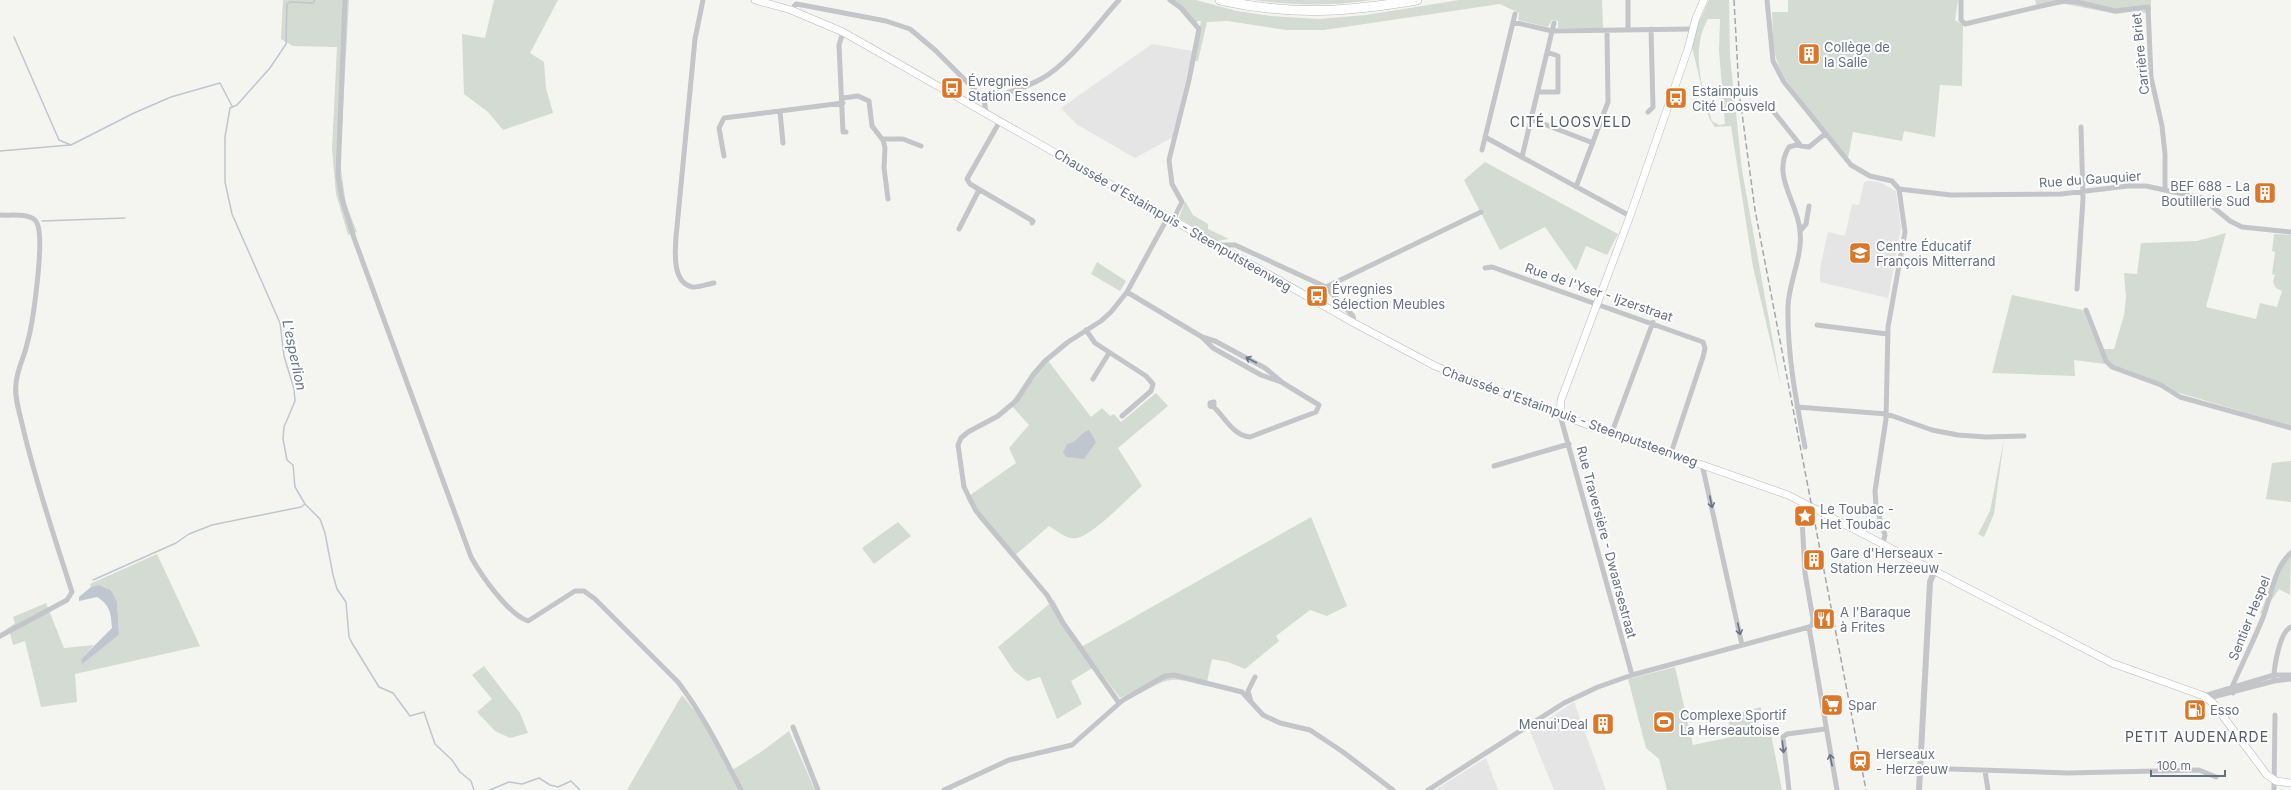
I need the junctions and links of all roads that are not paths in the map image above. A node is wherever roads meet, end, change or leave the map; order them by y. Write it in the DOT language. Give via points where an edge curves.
graph roads {
  1 [pos="345,0"];
  2 [pos="703,0"];
  3 [pos="755,0"];
  4 [pos="1119,0"];
  5 [pos="1170,0"];
  6 [pos="1220,0"];
  7 [pos="1417,0"];
  8 [pos="1628,0"];
  9 [pos="1704,0"];
  10 [pos="1768,0"];
  11 [pos="1961,0"];
  12 [pos="2149,0"];
  13 [pos="2148,7"];
  14 [pos="791,10"];
  15 [pos="1515,14"];
  16 [pos="1513,22"];
  17 [pos="1554,22"];
  18 [pos="1652,29"];
  19 [pos="1692,29"];
  20 [pos="1628,30"];
  21 [pos="1552,31"];
  22 [pos="1607,31"];
  23 [pos="843,32"];
  24 [pos="1547,52"];
  25 [pos="1538,92"];
  26 [pos="984,100"];
  27 [pos="843,101"];
  28 [pos="780,112"];
  29 [pos="986,112"];
  30 [pos="1648,112"];
  31 [pos="1774,112"];
  32 [pos="1532,119"];
  33 [pos="1000,121"];
  34 [pos="2081,127"];
  35 [pos="846,132"];
  36 [pos="1825,134"];
  37 [pos="1485,137"];
  38 [pos="883,140"];
  39 [pos="783,143"];
  40 [pos="1593,143"];
  41 [pos="921,146"];
  42 [pos="1801,146"];
  43 [pos="1482,150"];
  44 [pos="724,156"];
  45 [pos="1522,157"];
  46 [pos="1576,187"];
  47 [pos="1899,189"];
  48 [pos="2165,189"];
  49 [pos="979,190"];
  50 [pos="2082,192"];
  51 [pos="888,199"];
  52 [pos="1809,206"];
  53 [pos="1480,212"];
  54 [pos="0,215"];
  55 [pos="1630,216"];
  56 [pos="1171,219"];
  57 [pos="1032,223"];
  58 [pos="959,229"];
  59 [pos="1800,231"];
  60 [pos="2291,232"];
  61 [pos="1217,245"];
  62 [pos="1485,268"];
  63 [pos="714,283"];
  64 [pos="1326,287"];
  65 [pos="2077,289"];
  66 [pos="1127,292"];
  67 [pos="1597,304"];
  68 [pos="2086,310"];
  69 [pos="1653,322"];
  70 [pos="1354,324"];
  71 [pos="1817,325"];
  72 [pos="1086,330"];
  73 [pos="1887,334"];
  74 [pos="1202,337"];
  75 [pos="1109,353"];
  76 [pos="1092,379"];
  77 [pos="1283,383"];
  78 [pos="1797,406"];
  79 [pos="1214,407"];
  80 [pos="1560,414"];
  81 [pos="1887,414"];
  82 [pos="1122,416"];
  83 [pos="2291,428"];
  84 [pos="1612,432"];
  85 [pos="2024,436"];
  86 [pos="1569,444"];
  87 [pos="1804,447"];
  88 [pos="1671,453"];
  89 [pos="1702,464"];
  90 [pos="1494,466"];
  91 [pos="1801,500"];
  92 [pos="1883,544"];
  93 [pos="2291,553"];
  94 [pos="1935,570"];
  95 [pos="1809,627"];
  96 [pos="2291,627"];
  97 [pos="0,636"];
  98 [pos="1742,645"];
  99 [pos="1632,674"];
  100 [pos="2291,675"];
  101 [pos="1255,677"];
  102 [pos="2274,678"];
  103 [pos="2291,679"];
  104 [pos="2232,691"];
  105 [pos="2206,697"];
  106 [pos="1252,702"];
  107 [pos="1119,703"];
  108 [pos="2275,715"];
  109 [pos="793,727"];
  110 [pos="1825,729"];
  111 [pos="1920,768"];
  112 [pos="1985,771"];
  113 [pos="2216,777"];
  114 [pos="2275,781"];
  115 [pos="2291,783"];
  116 [pos="742,790"];
  117 [pos="818,790"];
  118 [pos="944,790"];
  119 [pos="1393,790"];
  120 [pos="1428,790"];
  121 [pos="1789,790"];
  122 [pos="1837,790"];
  123 [pos="1919,790"];
  124 [pos="1988,790"];
  125 [pos="2274,790"];
  1 -- 116 [label="street" via="337,160 342,199 471,557 479,571 517,614 528,621 575,591 584,591 595,599 678,682 696,706"];
  2 -- 63 [label="street" via="695,40 675,261 680,277 688,285 693,287"];
  3 -- 14 [label="main road, Chaussée d'Estaimpuis - Steenputsteenweg"];
  4 -- 26 [label="street" via="1053,71 1031,84"];
  5 -- 56 [label="street" via="1181,8 1199,29 1170,160 1172,184 1182,202"];
  6 -- 7 [label="highway" via="1256,8 1307,12 1362,9"];
  8 -- 20 [label="street"];
  9 -- 19 [label="main road"];
  10 -- 36 [label="street" via="1773,61 1784,82"];
  11 -- 13 [label="street, Carrière Briet" via="1961,20 1965,24 2063,1 2115,11"];
  12 -- 13 [label="street"];
  13 -- 48 [label="street, Carrière Briet" via="2151,83 2162,126"];
  14 -- 23 [label="main road, Chaussée d'Estaimpuis - Steenputsteenweg"];
  14 -- 26 [label="street" via="796,4 886,21 910,29 935,50"];
  15 -- 16 [label="street"];
  16 -- 21 [label="street"];
  16 -- 37 [label="street"];
  17 -- 21 [label="street"];
  18 -- 19 [label="street"];
  18 -- 20 [label="street"];
  18 -- 30 [label="street" via="1653,107"];
  19 -- 55 [label="main road" via="1686,55"];
  20 -- 22 [label="street"];
  21 -- 22 [label="street"];
  21 -- 24 [label="street"];
  22 -- 40 [label="street" via="1608,102"];
  23 -- 27 [label="street" via="839,45"];
  23 -- 29 [label="main road, Chaussée d'Estaimpuis - Steenputsteenweg"];
  24 -- 25 [label="street"];
  24 -- 25 [label="street" via="1558,56 1558,92"];
  25 -- 32 [label="street"];
  26 -- 29 [label="street"];
  27 -- 28 [label="street"];
  27 -- 35 [label="street" via="843,132"];
  27 -- 38 [label="street" via="858,96 869,101 872,126"];
  28 -- 39 [label="street"];
  28 -- 44 [label="street" via="724,118 719,128"];
  29 -- 33 [label="main road, Chaussée d'Estaimpuis - Steenputsteenweg"];
  31 -- 42 [label="street"];
  32 -- 40 [label="street"];
  32 -- 45 [label="street"];
  33 -- 49 [label="street" via="966,179"];
  33 -- 56 [label="main road, Chaussée d'Estaimpuis - Steenputsteenweg"];
  34 -- 50 [label="street"];
  36 -- 42 [label="street" via="1815,145"];
  36 -- 47 [label="street" via="1854,167 1870,176 1892,182"];
  37 -- 43 [label="street"];
  37 -- 45 [label="street"];
  38 -- 41 [label="street" via="903,139"];
  38 -- 51 [label="street"];
  40 -- 46 [label="street"];
  42 -- 59 [label="street" via="1789,147 1782,169"];
  45 -- 46 [label="street"];
  46 -- 55 [label="street"];
  47 -- 50 [label="street, Rue du Gauquier" via="1951,195"];
  47 -- 73 [label="street" via="1906,232"];
  48 -- 50 [label="street, Rue du Gauquier" via="2134,185"];
  48 -- 60 [label="street, Rue du Gauquier" via="2205,199 2242,228"];
  49 -- 57 [label="street" via="1033,221"];
  49 -- 58 [label="street"];
  50 -- 65 [label="street"];
  52 -- 59 [label="street" via="1806,224"];
  53 -- 64 [label="street"];
  54 -- 97 [label="street" via="27,216 37,223 39,252 36,297 15,387 36,480 72,592 67,600"];
  55 -- 67 [label="main road"];
  56 -- 61 [label="main road, Chaussée d'Estaimpuis - Steenputsteenweg"];
  56 -- 66 [label="street"];
  59 -- 78 [label="street" via="1788,305 1790,361"];
  61 -- 64 [label="street" via="1235,245"];
  61 -- 70 [label="main road, Chaussée d'Estaimpuis - Steenputsteenweg"];
  62 -- 67 [label="street, Rue de l'Yser - Ijzerstraat" via="1492,267"];
  64 -- 70 [label="street" via="1354,316"];
  66 -- 72 [label="street" via="1111,312"];
  66 -- 74 [label="street"];
  67 -- 69 [label="street, Rue de l'Yser - Ijzerstraat"];
  67 -- 80 [label="main road" via="1562,400"];
  68 -- 83 [label="street" via="2106,361 2112,367 2161,385 2180,397"];
  69 -- 84 [label="street"];
  69 -- 88 [label="street, Rue de l'Yser - Ijzerstraat" via="1698,338 1704,344 1703,357"];
  70 -- 80 [label="main road, Chaussée d'Estaimpuis - Steenputsteenweg" via="1435,366"];
  71 -- 73 [label="street"];
  72 -- 75 [label="street" via="1094,343"];
  72 -- 107 [label="street" via="1045,361 1009,408 962,438 958,453 964,487 976,511 1047,595 1063,623"];
  73 -- 81 [label="street"];
  77 -- 74 [label="street, one-way" via="1265,368 1215,341"];
  74 -- 77 [label="street" via="1213,348 1260,375"];
  75 -- 76 [label="street"];
  75 -- 82 [label="street" via="1146,376 1154,384 1150,391"];
  77 -- 79 [label="street" via="1318,405 1316,412 1250,436 1240,435 1235,431"];
  78 -- 81 [label="street"];
  78 -- 87 [label="street"];
  80 -- 84 [label="main road, Chaussée d'Estaimpuis - Steenputsteenweg"];
  80 -- 86 [label="street, Rue Traversière - Dwaarsestraat"];
  81 -- 85 [label="street" via="1949,434 1986,437"];
  81 -- 92 [label="street" via="1875,491 1876,506 1885,535"];
  84 -- 88 [label="main road, Chaussée d'Estaimpuis - Steenputsteenweg"];
  86 -- 90 [label="street"];
  86 -- 99 [label="street, Rue Traversière - Dwaarsestraat"];
  88 -- 89 [label="main road, Chaussée d'Estaimpuis - Steenputsteenweg"];
  89 -- 91 [label="main road, Chaussée d'Estaimpuis - Steenputsteenweg"];
  89 -- 98 [label="street, one-way"];
  91 -- 92 [label="main road, Chaussée d'Estaimpuis - Steenputsteenweg"];
  91 -- 95 [label="street" via="1805,573 1813,619"];
  92 -- 94 [label="main road, Chaussée d'Estaimpuis - Steenputsteenweg"];
  93 -- 104 [label="street, Sentier Hespel" via="2275,581 2264,616"];
  94 -- 105 [label="main road, Chaussée d'Estaimpuis - Steenputsteenweg" via="2112,663"];
  94 -- 111 [label="street" via="1930,582"];
  95 -- 98 [label="street"];
  95 -- 110 [label="street"];
  96 -- 102 [label="street" via="2284,632"];
  98 -- 99 [label="street"];
  99 -- 120 [label="street" via="1564,703"];
  100 -- 102 [label="street"];
  101 -- 106 [label="street" via="1248,691"];
  102 -- 103 [label="street"];
  102 -- 104 [label="street"];
  104 -- 105 [label="street"];
  105 -- 114 [label="main road" via="2262,769"];
  106 -- 107 [label="street" via="1242,692 1234,689 1174,675 1160,678"];
  106 -- 119 [label="street" via="1263,715 1271,719 1310,730"];
  107 -- 118 [label="street" via="1072,744 1009,760"];
  108 -- 114 [label="street"];
  109 -- 117 [label="street"];
  110 -- 121 [label="street, one-way" via="1787,734 1783,737"];
  122 -- 110 [label="street, one-way"];
  111 -- 112 [label="street"];
  111 -- 123 [label="street"];
  112 -- 113 [label="street" via="2068,773 2199,770"];
  112 -- 124 [label="street"];
  114 -- 115 [label="main road"];
  114 -- 125 [label="street"];
}
